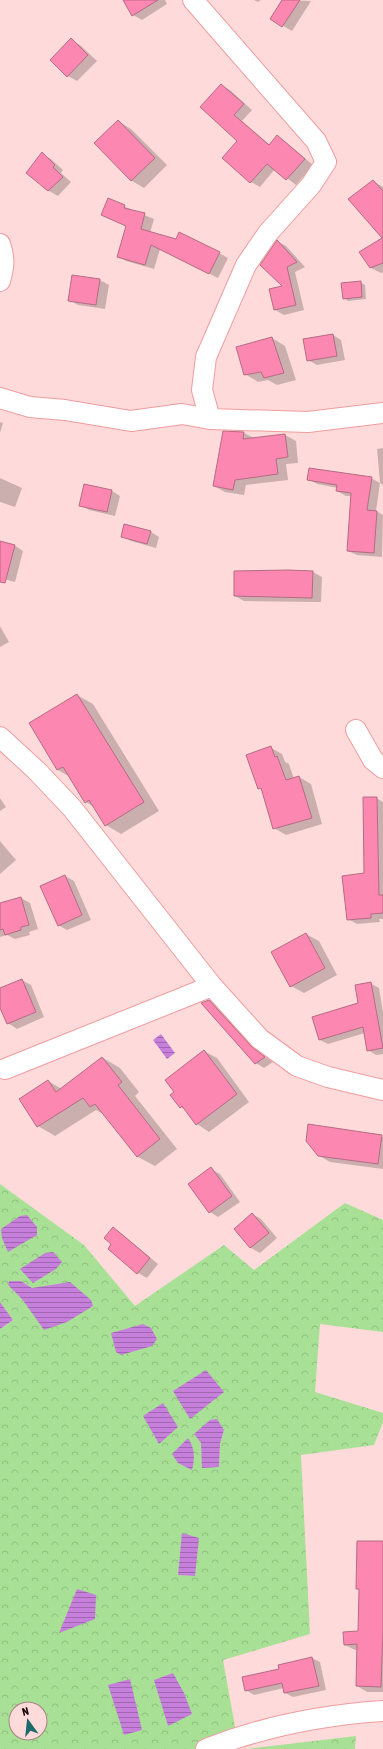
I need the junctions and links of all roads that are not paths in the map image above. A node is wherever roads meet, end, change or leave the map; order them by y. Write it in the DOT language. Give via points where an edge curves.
graph roads {
  1 [pos="193,0"];
  2 [pos="0,244"];
  3 [pos="0,281"];
  4 [pos="0,398"];
  5 [pos="383,413"];
  6 [pos="210,419"];
  7 [pos="356,730"];
  8 [pos="0,737"];
  9 [pos="383,768"];
  10 [pos="212,986"];
  11 [pos="5,1069"];
  12 [pos="383,1090"];
  13 [pos="383,1711"];
  14 [pos="206,1749"];
  1 -- 6 [label="street" via="316,141 326,162 311,185 268,233 243,271 206,357 202,390"];
  2 -- 3 [label="street" via="4,255 4,268"];
  4 -- 6 [label="street" via="30,407 131,421 182,414"];
  5 -- 6 [label="street" via="308,422"];
  7 -- 9 [label="street" via="373,760"];
  8 -- 10 [label="street" via="72,808"];
  10 -- 11 [label="street"];
  10 -- 12 [label="street" via="260,1039 297,1066 328,1077"];
  13 -- 14 [label="street" via="304,1720 236,1737"];
}
